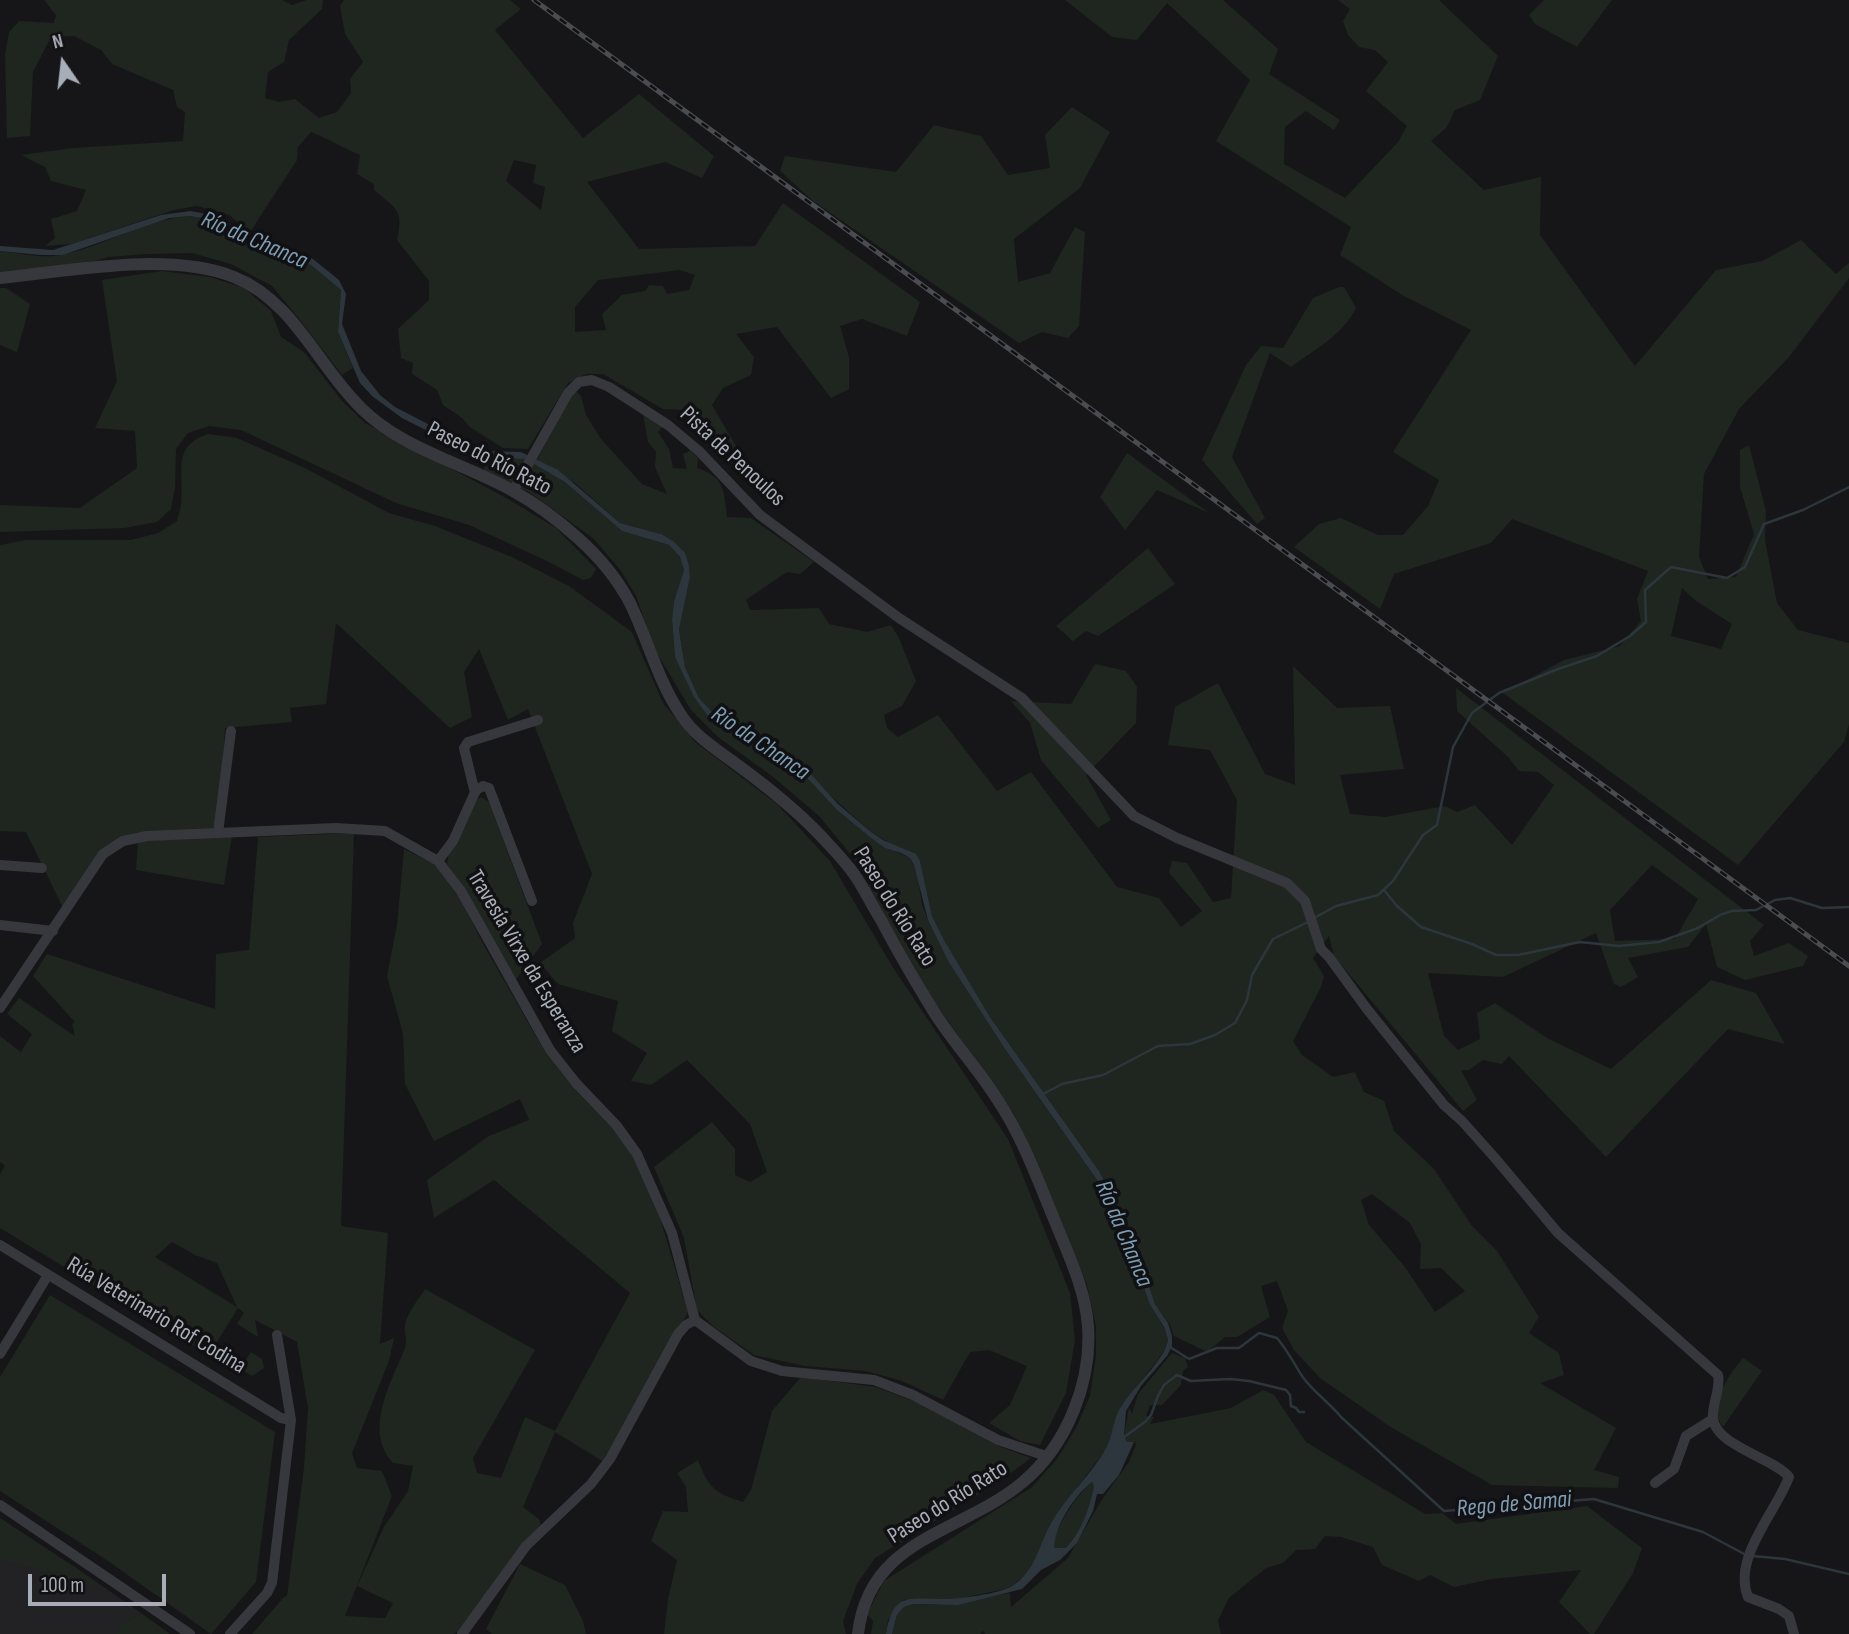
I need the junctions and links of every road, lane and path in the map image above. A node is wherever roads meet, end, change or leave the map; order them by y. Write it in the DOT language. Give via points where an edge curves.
graph roads {
  1 [pos="0,278"];
  2 [pos="516,486"];
  3 [pos="538,720"];
  4 [pos="231,731"];
  5 [pos="475,793"];
  6 [pos="218,833"];
  7 [pos="438,861"];
  8 [pos="0,865"];
  9 [pos="42,868"];
  10 [pos="532,901"];
  11 [pos="0,925"];
  12 [pos="53,931"];
  13 [pos="0,1008"];
  14 [pos="0,1245"];
  15 [pos="48,1275"];
  16 [pos="695,1320"];
  17 [pos="278,1335"];
  18 [pos="0,1354"];
  19 [pos="1713,1419"];
  20 [pos="291,1420"];
  21 [pos="1046,1457"];
  22 [pos="1655,1483"];
  23 [pos="0,1505"];
  24 [pos="190,1634"];
  25 [pos="230,1634"];
  26 [pos="462,1634"];
  27 [pos="858,1634"];
  28 [pos="1794,1634"];
  1 -- 2 [label="street, Paseo do Río Rato" via="179,264 237,278 279,306 358,405 378,423 398,436"];
  2 -- 19 [label="street, Pista de Penoulos" via="568,393 579,382 592,380 610,387 699,451 760,515 899,618 1022,698 1133,816 1287,883 1305,901 1321,949 1444,1105 1558,1233 1718,1375"];
  2 -- 21 [label="street, Paseo do Río Rato" via="585,544 606,568 628,601 679,713 695,733 788,804 856,877 933,1012 997,1098 1023,1142 1082,1288 1088,1327 1080,1397"];
  3 -- 5 [label="street" via="468,742 464,748"];
  4 -- 6 [label="street"];
  5 -- 7 [label="street" via="453,841"];
  5 -- 10 [label="street" via="483,786 489,788"];
  6 -- 7 [label="street, Travesía Virxe da Esperanza" via="337,828 385,831"];
  6 -- 12 [label="street, Travesía Virxe da Esperanza" via="123,841 103,854"];
  7 -- 16 [label="street, Travesía Virxe da Esperanza" via="461,891 550,1050 637,1154 672,1233"];
  8 -- 9 [label="street"];
  11 -- 12 [label="street"];
  12 -- 13 [label="street, Travesía Virxe da Esperanza"];
  14 -- 15 [label="street, Rúa Veterinario Rof Codina"];
  15 -- 18 [label="street"];
  15 -- 20 [label="street, Rúa Veterinario Rof Codina"];
  16 -- 21 [label="street" via="751,1361 782,1371 874,1380 998,1440"];
  16 -- 26 [label="street" via="678,1334 610,1459 526,1546"];
  17 -- 20 [label="street"];
  19 -- 22 [label="street" via="1686,1436 1674,1469"];
  19 -- 28 [label="street" via="1732,1442 1785,1471 1789,1478 1762,1525 1744,1584 1748,1597 1789,1616"];
  20 -- 25 [label="street" via="272,1583"];
  21 -- 27 [label="street, Paseo do Río Rato" via="1026,1480 1003,1496 897,1557 877,1578 865,1602"];
  23 -- 24 [label="street"];
}
